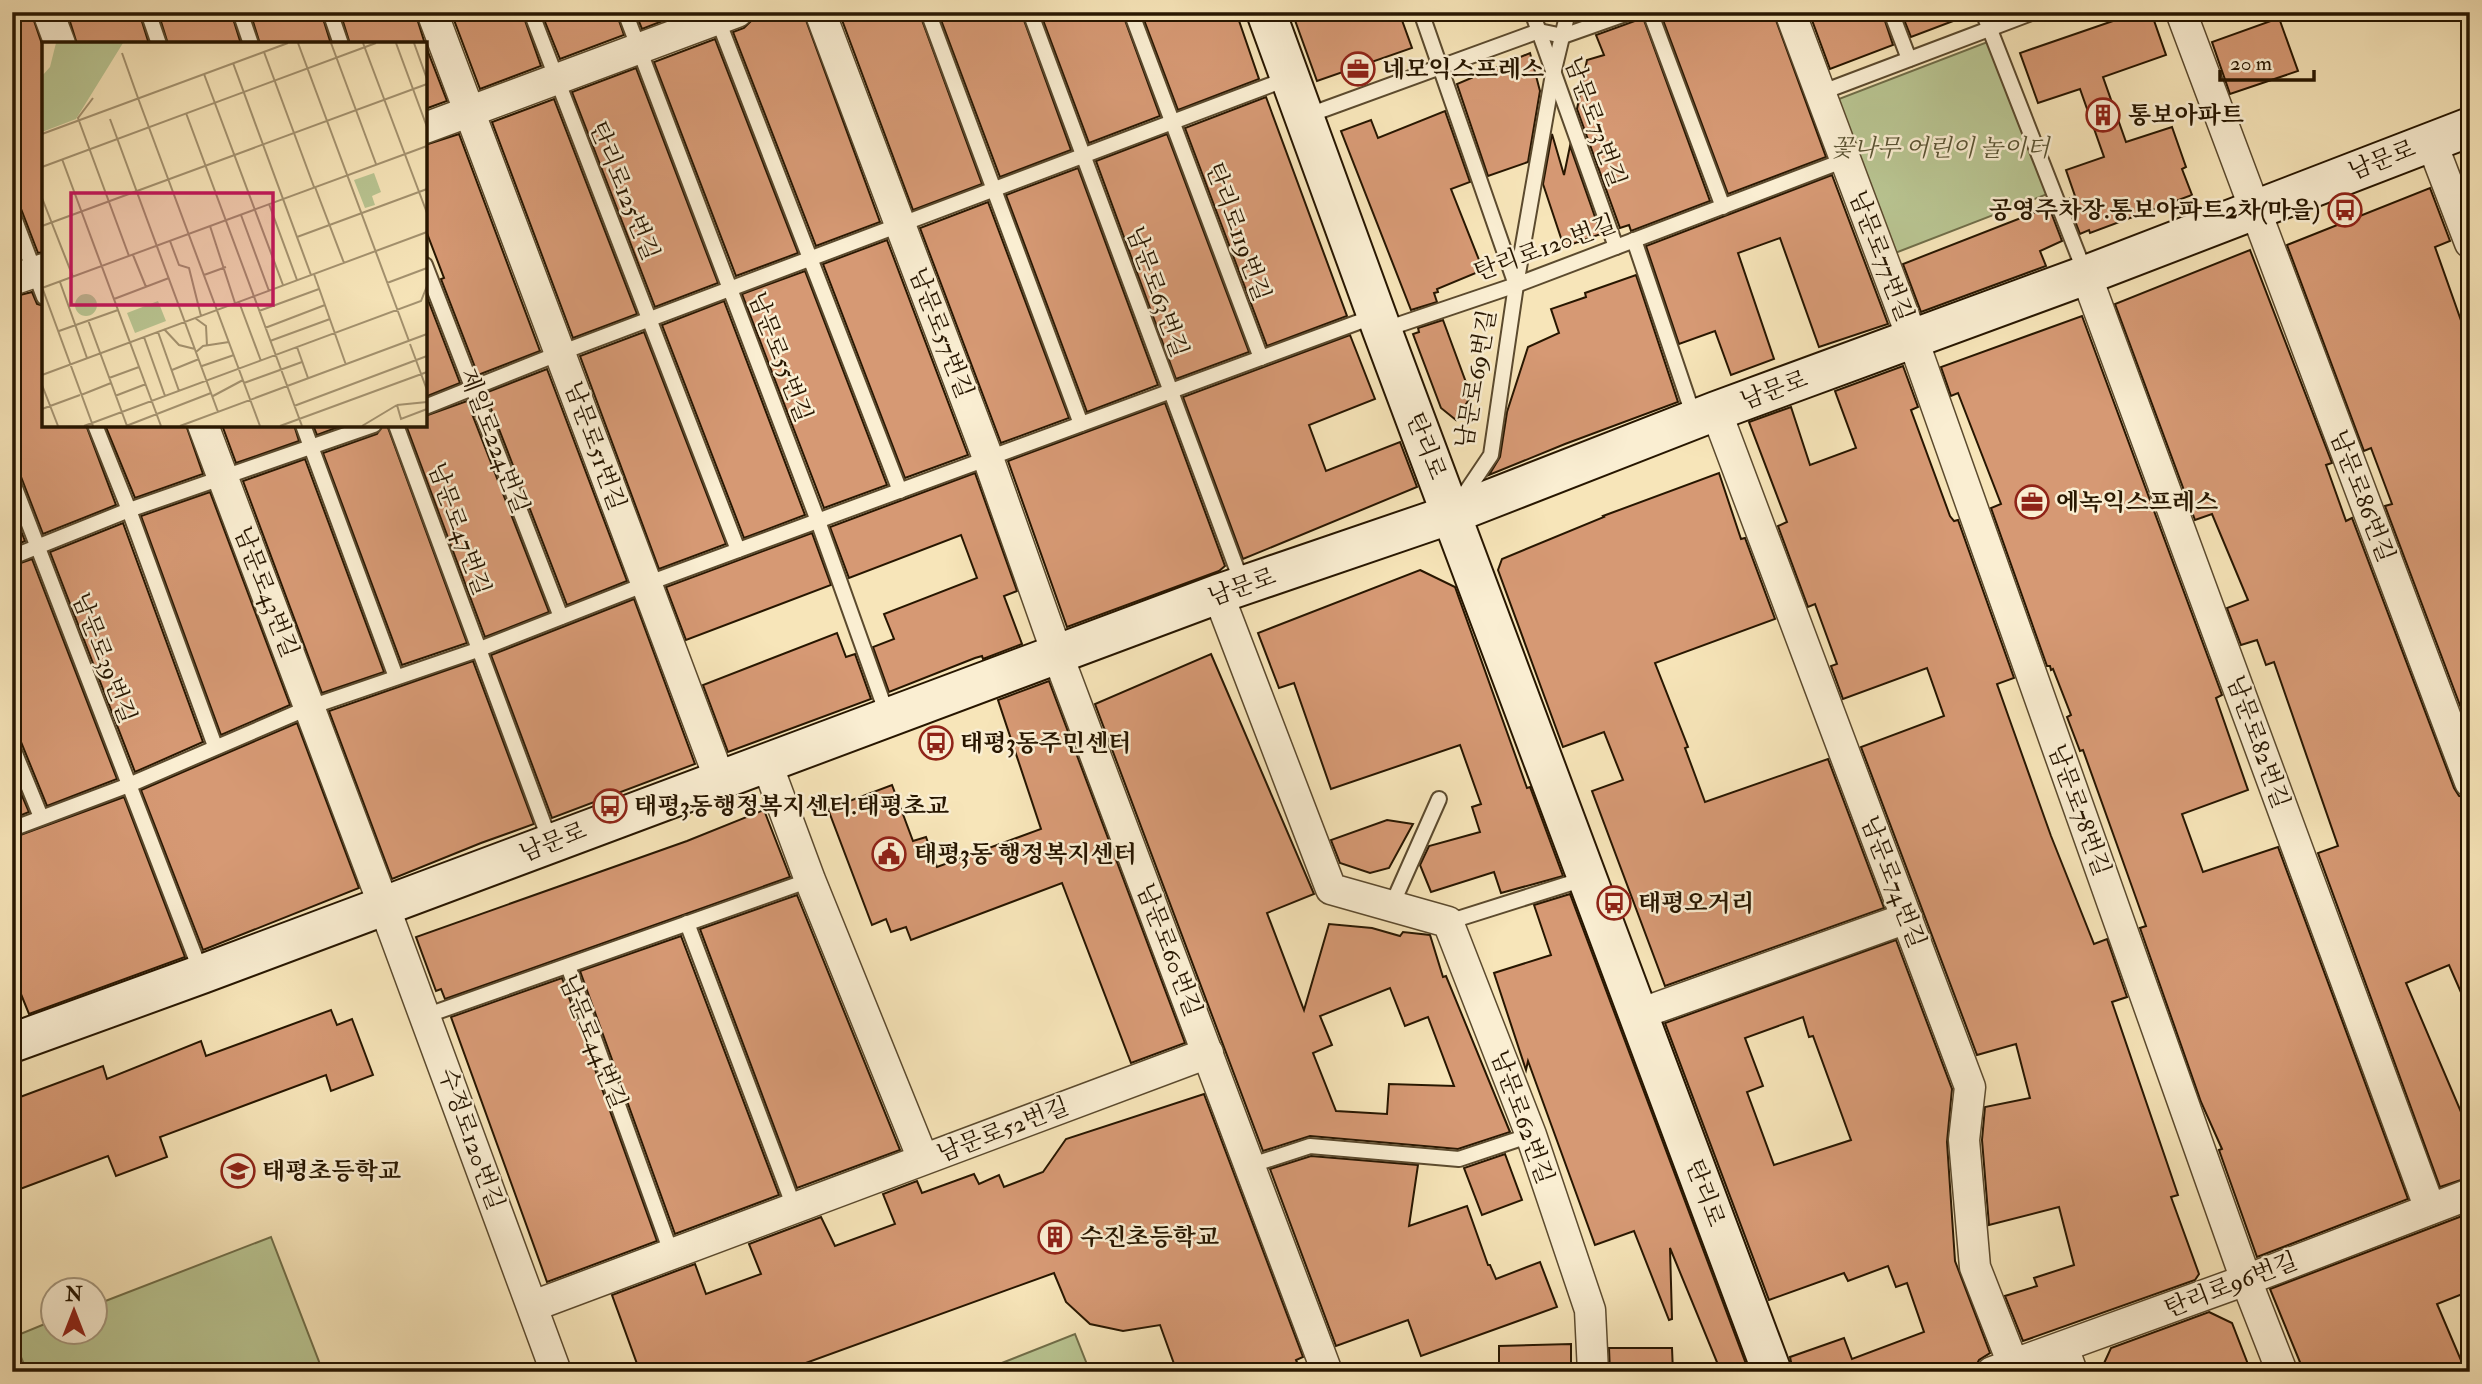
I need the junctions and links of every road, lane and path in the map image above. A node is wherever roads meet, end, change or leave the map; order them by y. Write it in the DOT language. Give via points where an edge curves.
graph roads {
  1 [pos="48,12"];
  2 [pos="148,12"];
  3 [pos="240,12"];
  4 [pos="330,12"];
  5 [pos="432,12"];
  6 [pos="531,12"];
  7 [pos="625,12"];
  8 [pos="820,12"];
  9 [pos="928,12"];
  10 [pos="1030,12"];
  11 [pos="1131,12"];
  12 [pos="1266,12"];
  13 [pos="1421,12"];
  14 [pos="1532,12"];
  15 [pos="1568,12"];
  16 [pos="1631,12"];
  17 [pos="1650,12"];
  18 [pos="1790,12"];
  19 [pos="1891,12"];
  20 [pos="1983,12"];
  21 [pos="2034,12"];
  22 [pos="723,15"];
  23 [pos="2186,16"];
  24 [pos="1989,29"];
  25 [pos="1539,31"];
  26 [pos="1563,36"];
  27 [pos="59,42"];
  28 [pos="158,42"];
  29 [pos="250,42"];
  30 [pos="340,42"];
  31 [pos="639,49"];
  32 [pos="1909,59"];
  33 [pos="1439,66"];
  34 [pos="1553,74"];
  35 [pos="1290,77"];
  36 [pos="555,80"];
  37 [pos="1820,93"];
  38 [pos="468,112"];
  39 [pos="1304,117"];
  40 [pos="1173,121"];
  41 [pos="427,127"];
  42 [pos="2470,127"];
  43 [pos="2431,141"];
  44 [pos="1083,156"];
  45 [pos="1845,160"];
  46 [pos="995,189"];
  47 [pos="1723,206"];
  48 [pos="2254,210"];
  49 [pos="12,212"];
  50 [pos="900,225"];
  51 [pos="1634,240"];
  52 [pos="2470,243"];
  53 [pos="1616,247"];
  54 [pos="811,259"];
  55 [pos="427,270"];
  56 [pos="2086,275"];
  57 [pos="33,280"];
  58 [pos="1516,285"];
  59 [pos="730,289"];
  60 [pos="650,320"];
  61 [pos="1379,323"];
  62 [pos="1913,340"];
  63 [pos="560,353"];
  64 [pos="1261,358"];
  65 [pos="474,389"];
  66 [pos="1170,392"];
  67 [pos="427,406"];
  68 [pos="1706,416"];
  69 [pos="1081,424"];
  70 [pos="96,427"];
  71 [pos="204,427"];
  72 [pos="304,427"];
  73 [pos="368,427"];
  74 [pos="397,427"];
  75 [pos="312,447"];
  76 [pos="988,458"];
  77 [pos="222,476"];
  78 [pos="12,480"];
  79 [pos="900,491"];
  80 [pos="130,510"];
  81 [pos="1452,514"];
  82 [pos="818,521"];
  83 [pos="37,548"];
  84 [pos="738,550"];
  85 [pos="12,557"];
  86 [pos="646,584"];
  87 [pos="1231,591"];
  88 [pos="561,617"];
  89 [pos="480,649"];
  90 [pos="1058,656"];
  91 [pos="396,677"];
  92 [pos="310,707"];
  93 [pos="889,719"];
  94 [pos="12,746"];
  95 [pos="215,746"];
  96 [pos="767,764"];
  97 [pos="720,780"];
  98 [pos="2470,782"];
  99 [pos="129,785"];
  100 [pos="1439,799"];
  101 [pos="41,817"];
  102 [pos="12,829"];
  103 [pos="551,842"];
  104 [pos="1588,878"];
  105 [pos="810,880"];
  106 [pos="384,906"];
  107 [pos="1391,907"];
  108 [pos="1907,918"];
  109 [pos="1448,922"];
  110 [pos="687,923"];
  111 [pos="568,965"];
  112 [pos="202,974"];
  113 [pos="1639,1014"];
  114 [pos="425,1017"];
  115 [pos="15,1034"];
  116 [pos="1208,1053"];
  117 [pos="1531,1135"];
  118 [pos="923,1159"];
  119 [pos="1249,1166"];
  120 [pos="2470,1194"];
  121 [pos="794,1207"];
  122 [pos="2430,1209"];
  123 [pos="672,1255"];
  124 [pos="2246,1280"];
  125 [pos="533,1306"];
  126 [pos="2068,1359"];
  127 [pos="2002,1368"];
  128 [pos="556,1372"];
  129 [pos="1327,1372"];
  130 [pos="1593,1372"];
  131 [pos="1772,1372"];
  132 [pos="2282,1372"];
  1 -- 27 [label="street"];
  2 -- 28 [label="lane"];
  3 -- 29 [label="lane"];
  4 -- 30 [label="lane"];
  5 -- 38 [label="street, 남문로51번길"];
  6 -- 36 [label="lane, 탄리로125번길"];
  7 -- 31 [label="lane, 남문로55번길"];
  8 -- 50 [label="street, 남문로57번길"];
  9 -- 46 [label="lane"];
  10 -- 44 [label="lane, 남문로63번길"];
  11 -- 40 [label="lane"];
  12 -- 35 [label="main road, 탄리로"];
  13 -- 33 [label="lane, 남문로69번길"];
  14 -- 25 [label="lane, 남문로73번길"];
  15 -- 26 [label="lane, 남문로69번길"];
  16 -- 26 [label="lane"];
  17 -- 47 [label="lane"];
  18 -- 37 [label="street, 남문로77번길"];
  19 -- 32 [label="lane"];
  20 -- 24 [label="lane"];
  21 -- 24 [label="lane"];
  22 -- 31 [label="street"];
  22 -- 54 [label="lane"];
  23 -- 48 [label="street, 남문로86번길"];
  24 -- 32 [label="lane"];
  24 -- 56 [label="lane"];
  25 -- 26 [label="lane"];
  25 -- 33 [label="lane"];
  25 -- 34 [label="lane, 남문로73번길"];
  26 -- 34 [label="lane, 남문로69번길"];
  31 -- 36 [label="street"];
  31 -- 59 [label="lane, 남문로55번길"];
  32 -- 37 [label="lane"];
  33 -- 39 [label="lane"];
  33 -- 58 [label="lane, 남문로69번길"];
  34 -- 53 [label="lane, 남문로73번길"];
  34 -- 58 [label="lane, 남문로69번길"];
  35 -- 39 [label="main road, 탄리로"];
  35 -- 40 [label="lane"];
  36 -- 38 [label="street"];
  36 -- 60 [label="lane, 탄리로125번길"];
  37 -- 45 [label="street, 남문로77번길"];
  38 -- 41 [label="street"];
  38 -- 63 [label="street, 남문로51번길"];
  39 -- 61 [label="main road, 탄리로"];
  40 -- 44 [label="lane"];
  40 -- 64 [label="lane, 탄리로119번길"];
  42 -- 43 [label="main road, 남문로"];
  43 -- 48 [label="main road, 남문로"];
  43 -- 52 [label="street"];
  44 -- 46 [label="lane"];
  44 -- 66 [label="lane, 남문로63번길"];
  45 -- 47 [label="lane, 탄리로120번길"];
  45 -- 62 [label="street, 남문로77번길"];
  46 -- 50 [label="lane"];
  46 -- 69 [label="lane"];
  47 -- 51 [label="lane, 탄리로120번길"];
  48 -- 56 [label="main road, 남문로"];
  48 -- 98 [label="street, 남문로86번길"];
  49 -- 57 [label="lane"];
  50 -- 54 [label="lane"];
  50 -- 76 [label="street, 남문로57번길"];
  51 -- 53 [label="lane, 탄리로120번길"];
  51 -- 68 [label="lane"];
  53 -- 58 [label="lane, 탄리로120번길"];
  54 -- 59 [label="lane"];
  54 -- 79 [label="lane"];
  55 -- 65 [label="lane, 제일로224번길"];
  56 -- 62 [label="main road, 남문로"];
  56 -- 122 [label="street, 남문로82번길"];
  58 -- 61 [label="lane, 탄리로120번길"];
  58 -- 81 [label="lane, 남문로69번길" via="1490,455"];
  59 -- 60 [label="lane"];
  59 -- 82 [label="lane, 남문로55번길"];
  60 -- 63 [label="lane"];
  60 -- 84 [label="lane"];
  61 -- 64 [label="lane"];
  61 -- 81 [label="main road, 탄리로"];
  62 -- 68 [label="main road, 남문로"];
  62 -- 124 [label="street, 남문로78번길"];
  63 -- 65 [label="lane"];
  63 -- 86 [label="street, 남문로51번길"];
  64 -- 66 [label="lane"];
  65 -- 67 [label="lane"];
  65 -- 88 [label="lane, 제일로224번길"];
  66 -- 69 [label="lane"];
  66 -- 87 [label="lane, 남문로63번길"];
  68 -- 81 [label="main road, 남문로"];
  68 -- 108 [label="street, 남문로74번길"];
  69 -- 76 [label="lane"];
  70 -- 80 [label="lane"];
  71 -- 77 [label="street, 남문로43번길"];
  72 -- 75 [label="lane"];
  73 -- 75 [label="lane"];
  74 -- 89 [label="lane, 남문로47번길"];
  75 -- 77 [label="lane"];
  75 -- 91 [label="lane"];
  76 -- 79 [label="lane"];
  76 -- 90 [label="street, 남문로57번길"];
  77 -- 80 [label="lane"];
  77 -- 92 [label="street, 남문로43번길"];
  78 -- 83 [label="lane, 남문로39번길"];
  79 -- 82 [label="lane"];
  80 -- 83 [label="lane"];
  80 -- 95 [label="lane"];
  81 -- 87 [label="main road, 남문로"];
  81 -- 104 [label="main road, 탄리로"];
  82 -- 84 [label="lane"];
  82 -- 93 [label="lane, 남문로55번길"];
  83 -- 85 [label="lane"];
  83 -- 99 [label="lane, 남문로39번길"];
  84 -- 86 [label="lane"];
  86 -- 88 [label="lane"];
  86 -- 97 [label="street, 남문로51번길"];
  87 -- 90 [label="main road, 남문로"];
  87 -- 107 [label="street" via="1331,889"];
  88 -- 89 [label="lane"];
  89 -- 91 [label="lane"];
  89 -- 103 [label="lane, 남문로47번길"];
  90 -- 93 [label="main road, 남문로"];
  90 -- 116 [label="street, 남문로60번길"];
  91 -- 92 [label="lane"];
  92 -- 95 [label="lane"];
  92 -- 106 [label="street, 남문로43번길"];
  93 -- 96 [label="main road, 남문로"];
  94 -- 101 [label="lane"];
  95 -- 99 [label="lane"];
  96 -- 97 [label="main road, 남문로"];
  96 -- 105 [label="street, 남문로52번길"];
  97 -- 103 [label="main road, 남문로"];
  99 -- 101 [label="lane"];
  99 -- 112 [label="lane, 남문로39번길"];
  100 -- 107 [label="lane"];
  101 -- 102 [label="lane"];
  103 -- 106 [label="main road, 남문로"];
  104 -- 109 [label="lane"];
  104 -- 113 [label="main road, 탄리로"];
  105 -- 110 [label="lane"];
  105 -- 118 [label="street, 남문로52번길"];
  106 -- 112 [label="main road, 남문로"];
  106 -- 114 [label="street, 수정로120번길"];
  107 -- 109 [label="street"];
  108 -- 113 [label="street"];
  108 -- 127 [label="street, 남문로74번길" via="1970,1087 1964,1140 1975,1267"];
  109 -- 117 [label="street, 남문로62번길"];
  110 -- 111 [label="lane"];
  110 -- 121 [label="lane"];
  111 -- 114 [label="lane, 남문로44번길"];
  111 -- 123 [label="lane, 남문로44번길"];
  112 -- 115 [label="main road, 남문로"];
  113 -- 131 [label="main road, 탄리로"];
  114 -- 125 [label="street, 수정로120번길"];
  116 -- 118 [label="street, 남문로52번길"];
  116 -- 119 [label="street, 남문로60번길"];
  117 -- 119 [label="lane" via="1459,1159 1310,1146"];
  117 -- 130 [label="street, 남문로62번길" via="1590,1310"];
  118 -- 121 [label="street"];
  119 -- 129 [label="street, 남문로60번길"];
  120 -- 122 [label="street, 탄리로96번길"];
  121 -- 123 [label="street"];
  122 -- 124 [label="street, 탄리로96번길"];
  123 -- 125 [label="street"];
  124 -- 126 [label="street, 탄리로96번길"];
  124 -- 132 [label="street, 남문로78번길"];
  125 -- 128 [label="street, 수정로120번길"];
  126 -- 127 [label="street, 탄리로96번길"];
}
